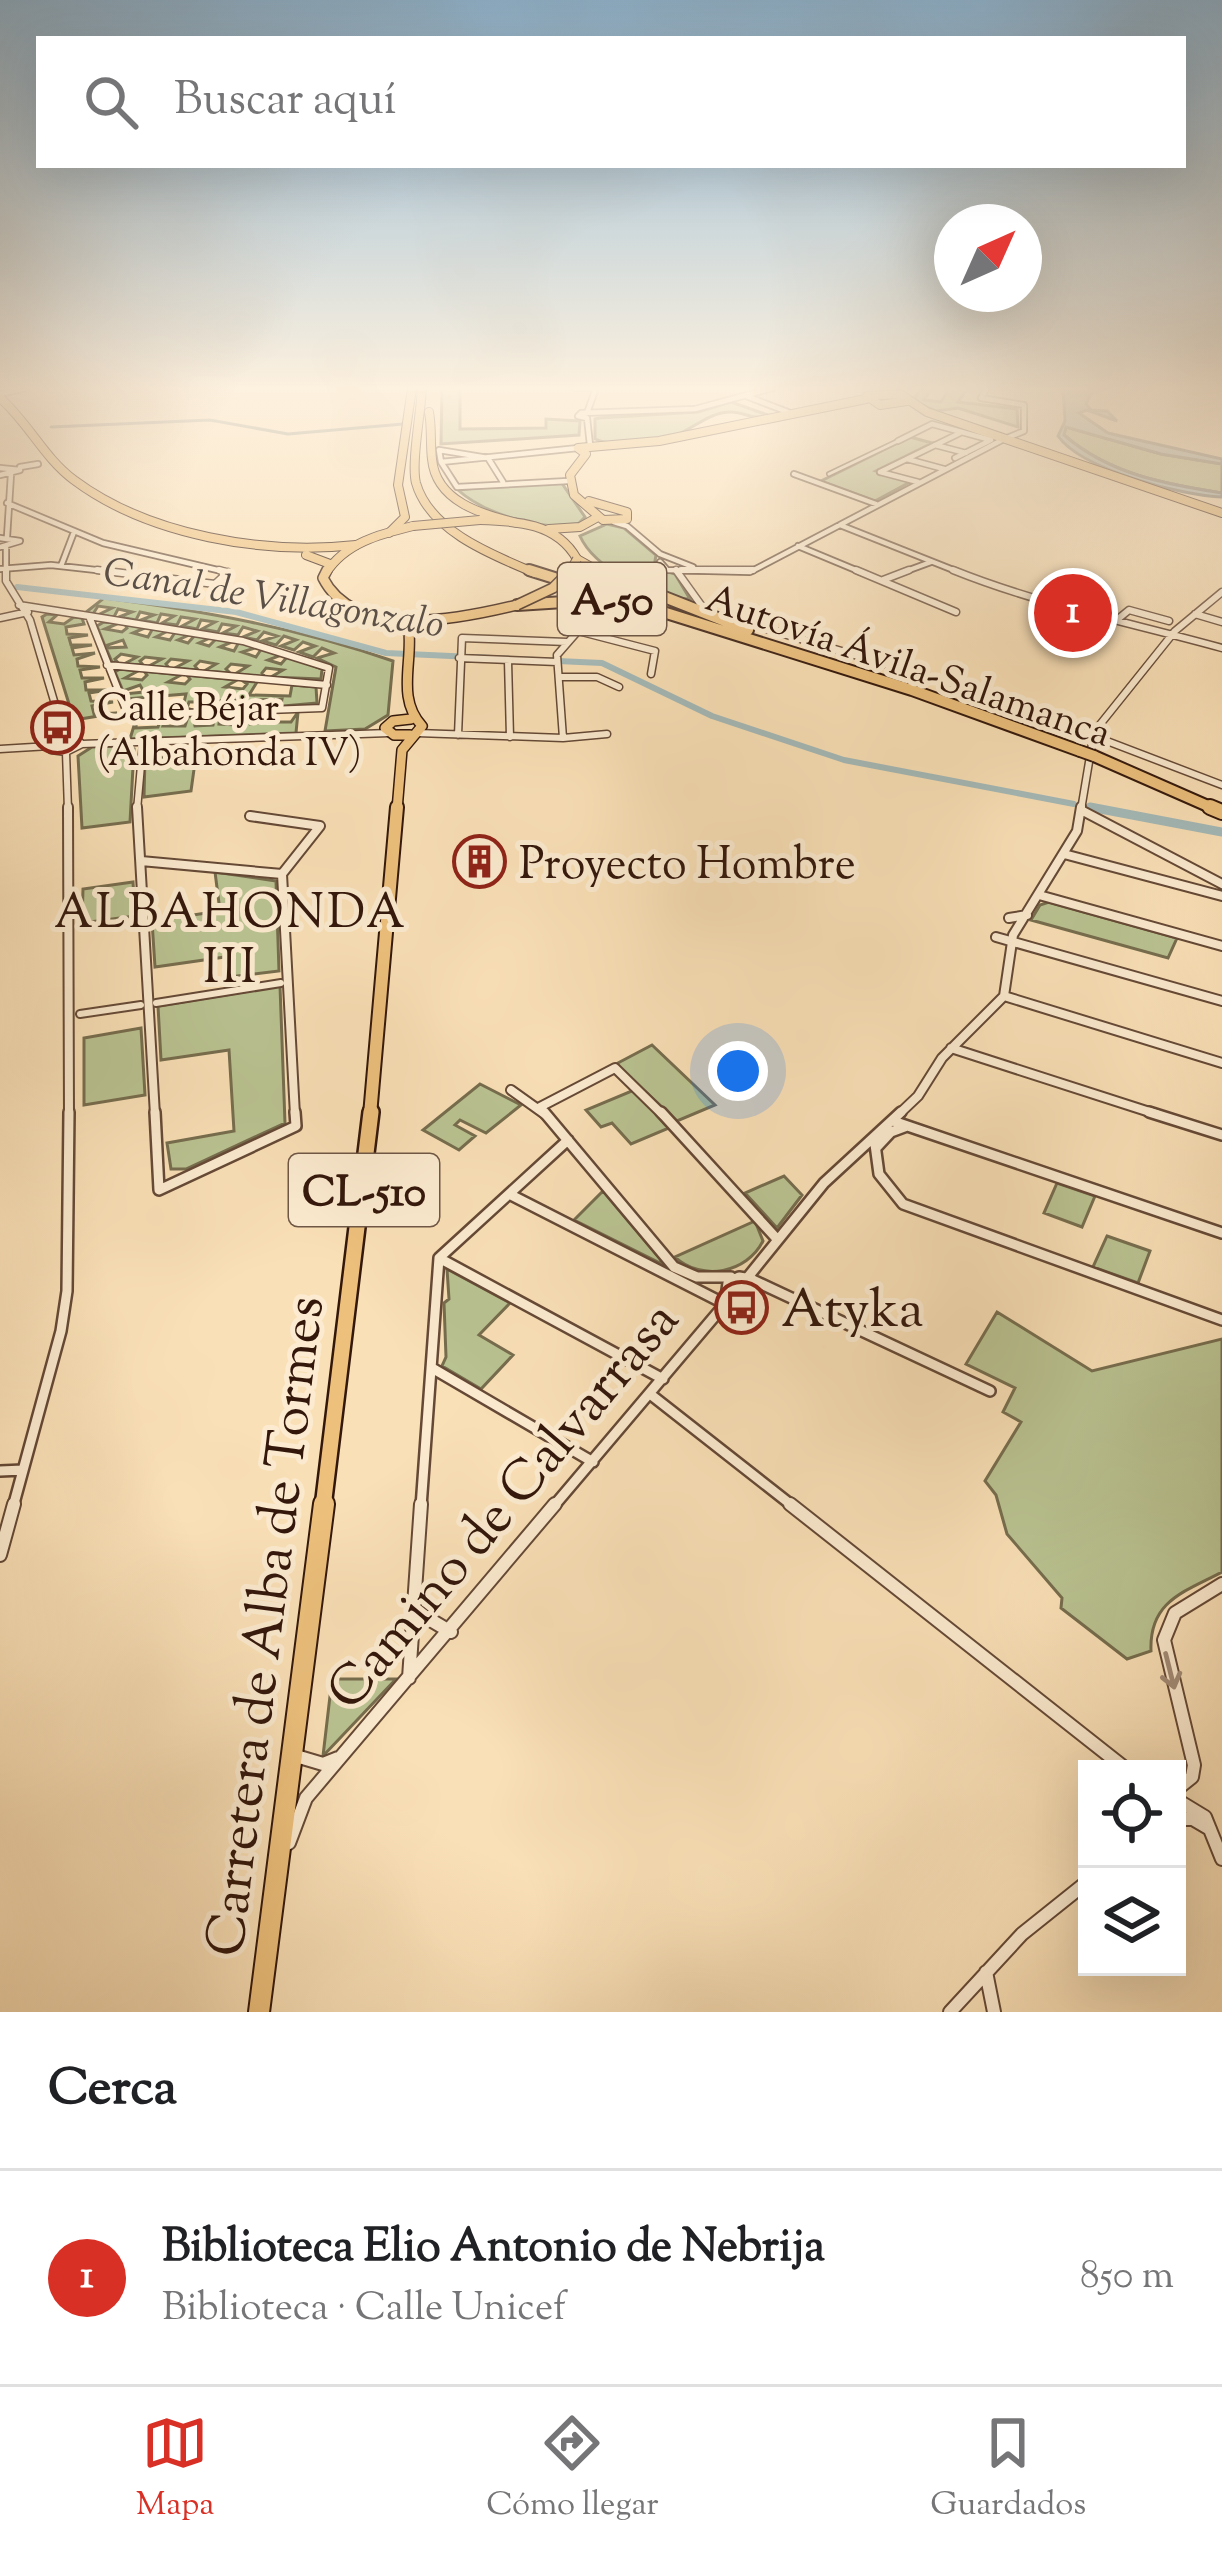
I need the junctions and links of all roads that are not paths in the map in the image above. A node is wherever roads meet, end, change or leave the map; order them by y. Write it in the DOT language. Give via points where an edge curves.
graph roads {
  1 [pos="68,482"];
  2 [pos="79,482"];
  3 [pos="416,482"];
  4 [pos="426,482"];
  5 [pos="441,482"];
  6 [pos="454,482"];
  7 [pos="539,482"];
  8 [pos="569,482"];
  9 [pos="577,482"];
  10 [pos="816,482"];
  11 [pos="915,482"];
  12 [pos="1127,482"];
  13 [pos="503,483"];
  14 [pos="398,484"];
  15 [pos="5,498"];
  16 [pos="583,502"];
  17 [pos="878,504"];
  18 [pos="612,510"];
  19 [pos="32,514"];
  20 [pos="1222,515"];
  21 [pos="604,518"];
  22 [pos="5,522"];
  23 [pos="627,522"];
  24 [pos="517,523"];
  25 [pos="840,525"];
  26 [pos="575,528"];
  27 [pos="542,529"];
  28 [pos="389,533"];
  29 [pos="72,536"];
  30 [pos="3,542"];
  31 [pos="356,545"];
  32 [pos="571,545"];
  33 [pos="798,546"];
  34 [pos="660,558"];
  35 [pos="577,559"];
  36 [pos="932,561"];
  37 [pos="330,564"];
  38 [pos="61,566"];
  39 [pos="682,568"];
  40 [pos="3,569"];
  41 [pos="882,581"];
  42 [pos="1222,592"];
  43 [pos="19,605"];
  44 [pos="517,605"];
  45 [pos="43,611"];
  46 [pos="956,612"];
  47 [pos="1194,613"];
  48 [pos="379,615"];
  49 [pos="28,616"];
  50 [pos="89,616"];
  51 [pos="0,618"];
  52 [pos="449,618"];
  53 [pos="1118,620"];
  54 [pos="1222,622"];
  55 [pos="1159,631"];
  56 [pos="1172,634"];
  57 [pos="1222,634"];
  58 [pos="568,642"];
  59 [pos="1210,644"];
  60 [pos="1222,647"];
  61 [pos="410,649"];
  62 [pos="777,649"];
  63 [pos="804,650"];
  64 [pos="459,655"];
  65 [pos="508,660"];
  66 [pos="558,660"];
  67 [pos="107,665"];
  68 [pos="651,674"];
  69 [pos="559,677"];
  70 [pos="327,685"];
  71 [pos="619,687"];
  72 [pos="406,705"];
  73 [pos="402,732"];
  74 [pos="457,732"];
  75 [pos="1094,732"];
  76 [pos="607,734"];
  77 [pos="509,737"];
  78 [pos="64,738"];
  79 [pos="563,738"];
  80 [pos="143,742"];
  81 [pos="82,744"];
  82 [pos="50,746"];
  83 [pos="1082,747"];
  84 [pos="0,749"];
  85 [pos="66,752"];
  86 [pos="1095,753"];
  87 [pos="1222,785"];
  88 [pos="1222,801"];
  89 [pos="1081,810"];
  90 [pos="1222,812"];
  91 [pos="250,816"];
  92 [pos="1064,854"];
  93 [pos="140,861"];
  94 [pos="282,874"];
  95 [pos="1222,884"];
  96 [pos="1039,895"];
  97 [pos="1222,896"];
  98 [pos="1027,915"];
  99 [pos="1009,918"];
  100 [pos="996,937"];
  101 [pos="1011,942"];
  102 [pos="1222,946"];
  103 [pos="281,983"];
  104 [pos="1004,996"];
  105 [pos="1222,1001"];
  106 [pos="156,1003"];
  107 [pos="141,1005"];
  108 [pos="80,1014"];
  109 [pos="951,1048"];
  110 [pos="1222,1063"];
  111 [pos="511,1090"];
  112 [pos="540,1107"];
  113 [pos="884,1132"];
  114 [pos="1221,1133"];
  115 [pos="568,1140"];
  116 [pos="509,1194"];
  117 [pos="1222,1234"];
  118 [pos="777,1240"];
  119 [pos="439,1258"];
  120 [pos="680,1276"];
  121 [pos="746,1278"];
  122 [pos="729,1300"];
  123 [pos="1222,1320"];
  124 [pos="432,1368"];
  125 [pos="662,1379"];
  126 [pos="990,1391"];
  127 [pos="650,1394"];
  128 [pos="593,1462"];
  129 [pos="23,1470"];
  130 [pos="0,1471"];
  131 [pos="0,1555"];
  132 [pos="1222,1584"];
  133 [pos="412,1609"];
  134 [pos="451,1632"];
  135 [pos="409,1679"];
  136 [pos="294,1755"];
  137 [pos="340,1758"];
  138 [pos="1115,1760"];
  139 [pos="1186,1782"];
  140 [pos="1186,1806"];
  141 [pos="1186,1819"];
  142 [pos="1211,1830"];
  143 [pos="1222,1859"];
  144 [pos="277,1881"];
  145 [pos="1078,1889"];
  146 [pos="986,1972"];
  147 [pos="259,2012"];
  148 [pos="950,2012"];
  149 [pos="994,2012"];
  1 -- 37 [label="main road" via="174,528"];
  2 -- 31 [label="main road" via="178,525 313,550"];
  3 -- 62 [label="highway, Autovía Ávila-Salamanca / A-50" via="436,516 513,565"];
  4 -- 63 [label="highway, Autovía Ávila-Salamanca / A-50" via="470,535 553,574"];
  5 -- 24 [label="highway" via="480,513"];
  6 -- 13 [label="street"];
  7 -- 13 [label="street"];
  8 -- 16 [label="main road"];
  9 -- 18 [label="main road" via="592,503"];
  10 -- 17 [label="street"];
  11 -- 17 [label="street"];
  12 -- 20 [label="main road"];
  14 -- 28 [label="highway" via="405,517"];
  15 -- 19 [label="street"];
  15 -- 22 [label="street"];
  16 -- 21 [label="main road"];
  16 -- 26 [label="main road" via="589,516"];
  17 -- 25 [label="street"];
  18 -- 21 [label="main road"];
  18 -- 23 [label="main road" via="627,512"];
  19 -- 22 [label="street"];
  19 -- 29 [label="street"];
  21 -- 23 [label="main road"];
  21 -- 26 [label="main road"];
  21 -- 32 [label="main road" via="575,532"];
  22 -- 30 [label="street"];
  23 -- 34 [label="street"];
  24 -- 27 [label="main road"];
  24 -- 28 [label="main road, bridge"];
  25 -- 33 [label="street"];
  25 -- 36 [label="street"];
  26 -- 27 [label="main road"];
  27 -- 32 [label="main road"];
  28 -- 31 [label="main road"];
  29 -- 38 [label="street"];
  29 -- 38 [label="street" via="228,572 214,584"];
  30 -- 40 [label="street"];
  31 -- 37 [label="main road"];
  32 -- 35 [label="main road"];
  33 -- 39 [label="street" via="746,573"];
  33 -- 41 [label="street"];
  34 -- 39 [label="street"];
  34 -- 39 [label="street" via="663,568"];
  35 -- 44 [label="main road, bridge" via="556,587"];
  35 -- 63 [label="highway" via="645,593"];
  36 -- 41 [label="street"];
  36 -- 53 [label="street" via="1018,596"];
  37 -- 48 [label="main road" via="323,578 330,595"];
  38 -- 40 [label="street"];
  39 -- 75 [label="street" via="704,608"];
  40 -- 43 [label="street"];
  41 -- 46 [label="street"];
  42 -- 47 [label="street"];
  43 -- 45 [label="street"];
  43 -- 49 [label="street"];
  44 -- 52 [label="main road"];
  44 -- 62 [label="highway" via="600,608"];
  45 -- 49 [label="street"];
  45 -- 50 [label="street"];
  47 -- 54 [label="street"];
  47 -- 56 [label="street"];
  48 -- 52 [label="main road"];
  48 -- 61 [label="main road" via="405,628"];
  49 -- 51 [label="street"];
  49 -- 78 [label="street"];
  50 -- 67 [label="street"];
  50 -- 70 [label="street" via="242,640 329,668"];
  52 -- 61 [label="main road" via="425,627"];
  53 -- 55 [label="street"];
  53 -- 55 [label="street" via="1129,610 1169,621"];
  55 -- 56 [label="street"];
  56 -- 59 [label="street"];
  56 -- 75 [label="street"];
  57 -- 59 [label="street"];
  58 -- 64 [label="street" via="466,637"];
  58 -- 66 [label="street"];
  58 -- 68 [label="street" via="585,629 655,651"];
  59 -- 60 [label="street"];
  61 -- 72 [label="main road"];
  62 -- 83 [label="highway, Autovía Ávila-Salamanca / A-50"];
  63 -- 83 [label="highway, Autovía Ávila-Salamanca / A-50"];
  64 -- 65 [label="street"];
  64 -- 74 [label="street"];
  65 -- 66 [label="street"];
  65 -- 77 [label="street"];
  66 -- 69 [label="street"];
  67 -- 70 [label="street"];
  67 -- 70 [label="street" via="125,713 135,716 322,708"];
  69 -- 71 [label="street" via="597,677"];
  69 -- 79 [label="street"];
  72 -- 73 [label="main road, Carretera de Alba de Tormes / CL-510"];
  72 -- 73 [label="main road" via="410,719"];
  73 -- 74 [label="street"];
  73 -- 80 [label="street"];
  73 -- 136 [label="main road, Carretera de Alba de Tormes / CL-510" via="364,1188"];
  74 -- 77 [label="street"];
  75 -- 87 [label="street"];
  75 -- 89 [label="street"];
  76 -- 79 [label="street"];
  77 -- 79 [label="street"];
  78 -- 81 [label="street"];
  78 -- 82 [label="street"];
  80 -- 81 [label="street"];
  80 -- 93 [label="street"];
  81 -- 85 [label="street"];
  82 -- 84 [label="street"];
  82 -- 85 [label="street"];
  83 -- 86 [label="highway, Autovía Ávila-Salamanca / A-50, bridge"];
  85 -- 129 [label="street" via="67,1291"];
  86 -- 88 [label="highway, Autovía Ávila-Salamanca / A-50"];
  86 -- 90 [label="highway, Autovía Ávila-Salamanca / A-50"];
  89 -- 92 [label="street"];
  89 -- 95 [label="street"];
  91 -- 94 [label="street" via="320,826"];
  92 -- 96 [label="street"];
  92 -- 97 [label="street"];
  93 -- 94 [label="street"];
  93 -- 94 [label="street" via="159,1190 296,1126"];
  96 -- 98 [label="street"];
  96 -- 102 [label="street"];
  98 -- 99 [label="street"];
  98 -- 101 [label="street"];
  100 -- 101 [label="street"];
  101 -- 104 [label="street"];
  101 -- 105 [label="street"];
  103 -- 106 [label="street"];
  104 -- 109 [label="street"];
  104 -- 110 [label="street"];
  107 -- 108 [label="street"];
  109 -- 113 [label="street"];
  109 -- 114 [label="street"];
  111 -- 112 [label="street"];
  112 -- 115 [label="street"];
  112 -- 118 [label="street" via="615,1069"];
  113 -- 117 [label="street" via="908,1126"];
  113 -- 118 [label="street" via="844,1162"];
  113 -- 123 [label="street" via="871,1153 903,1204"];
  115 -- 116 [label="street"];
  115 -- 120 [label="street"];
  116 -- 119 [label="street"];
  116 -- 120 [label="street"];
  118 -- 121 [label="street"];
  119 -- 124 [label="street"];
  119 -- 125 [label="street"];
  120 -- 121 [label="street"];
  120 -- 122 [label="street"];
  121 -- 122 [label="street" via="728,1282"];
  121 -- 122 [label="street" via="752,1286"];
  121 -- 126 [label="street"];
  122 -- 125 [label="street, Camino de Calvarrasa"];
  124 -- 128 [label="street"];
  124 -- 133 [label="street"];
  125 -- 127 [label="street, Camino de Calvarrasa"];
  127 -- 128 [label="street, Camino de Calvarrasa"];
  127 -- 138 [label="street"];
  128 -- 134 [label="street, Camino de Calvarrasa"];
  129 -- 130 [label="street"];
  129 -- 131 [label="street"];
  132 -- 139 [label="street, one-way" via="1174,1613 1164,1640 1194,1765"];
  133 -- 134 [label="street"];
  133 -- 135 [label="street"];
  134 -- 135 [label="street, Camino de Calvarrasa"];
  135 -- 137 [label="street, Camino de Calvarrasa"];
  136 -- 137 [label="street, Camino de Calvarrasa" via="323,1764"];
  136 -- 144 [label="main road, Carretera de Alba de Tormes / CL-510"];
  137 -- 144 [label="street, Camino de Calvarrasa" via="306,1798"];
  140 -- 142 [label="street"];
  141 -- 142 [label="street"];
  142 -- 143 [label="street"];
  144 -- 147 [label="main road, Carretera de Alba de Tormes / CL-510"];
  145 -- 146 [label="street"];
  146 -- 148 [label="street"];
  146 -- 149 [label="street"];
}
